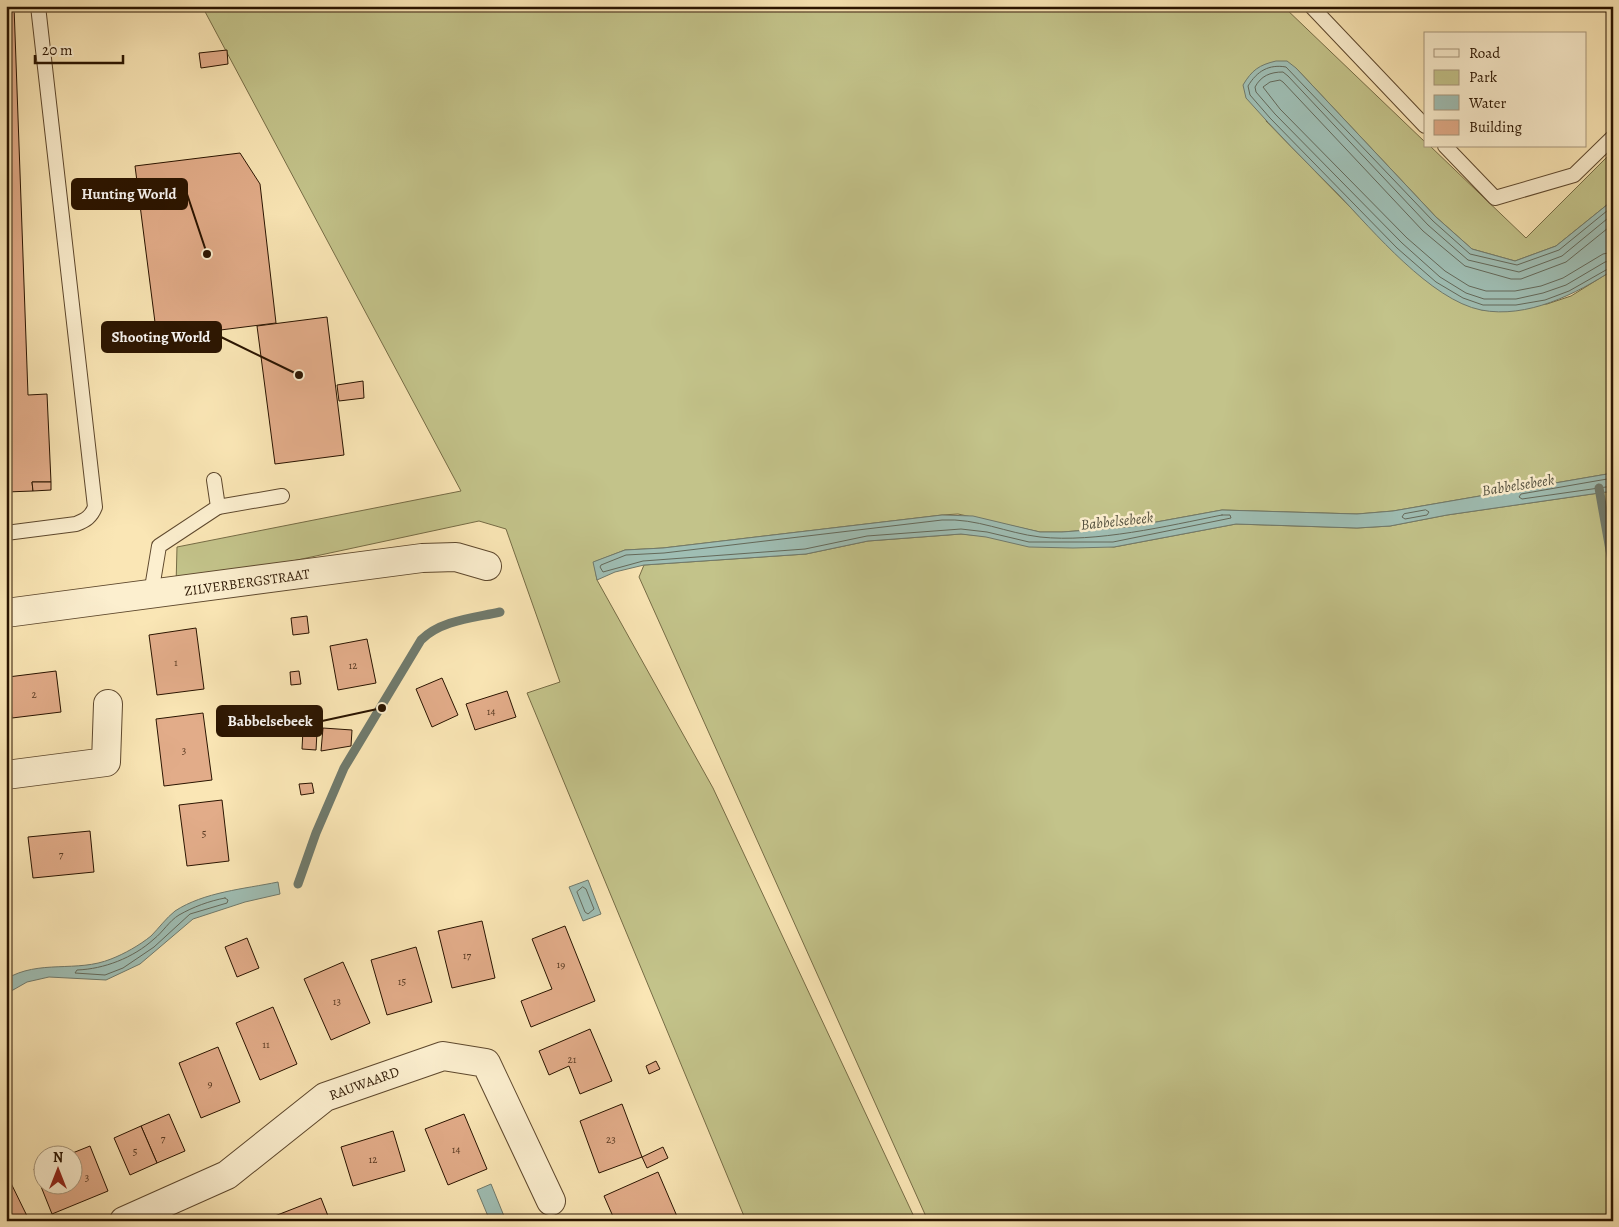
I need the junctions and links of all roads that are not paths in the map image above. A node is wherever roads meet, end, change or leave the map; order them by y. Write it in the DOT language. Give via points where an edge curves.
graph roads {
  1 [pos="38,6"];
  2 [pos="1311,6"];
  3 [pos="1424,125"];
  4 [pos="1613,137"];
  5 [pos="1447,148"];
  6 [pos="214,480"];
  7 [pos="282,496"];
  8 [pos="218,507"];
  9 [pos="6,533"];
  10 [pos="487,566"];
  11 [pos="151,594"];
  12 [pos="6,613"];
  13 [pos="108,704"];
  14 [pos="6,775"];
  15 [pos="551,1201"];
  16 [pos="124,1221"];
  1 -- 9 [label="lane" via="95,507 85,521 76,524"];
  2 -- 3 [label="lane"];
  4 -- 5 [label="lane" via="1574,176 1495,198"];
  6 -- 8 [label="lane"];
  7 -- 8 [label="lane"];
  8 -- 11 [label="lane" via="159,546"];
  10 -- 11 [label="street, ZILVERBERGSTRAAT" via="456,557 422,558"];
  11 -- 12 [label="street, ZILVERBERGSTRAAT"];
  13 -- 14 [label="street" via="106,762"];
  15 -- 16 [label="street, RAUWAARD" via="486,1063 443,1056 325,1097 227,1175"];
}
